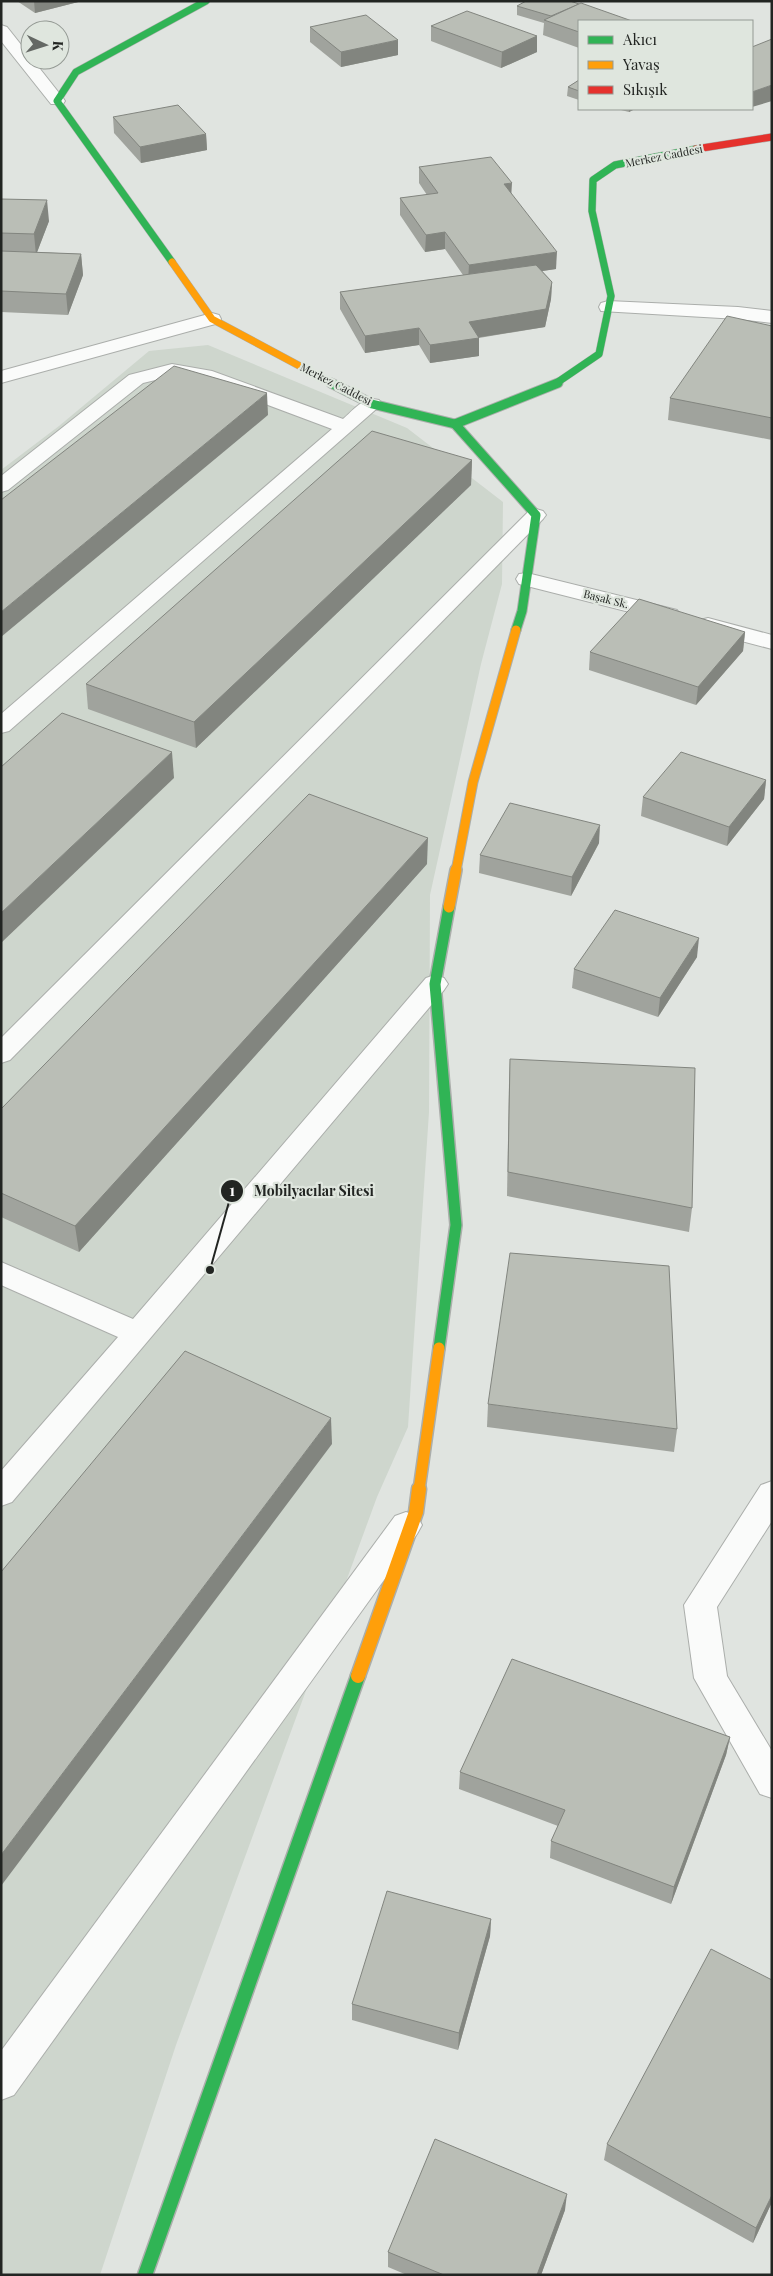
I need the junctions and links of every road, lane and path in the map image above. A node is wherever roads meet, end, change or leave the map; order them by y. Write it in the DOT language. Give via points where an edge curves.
graph roads {
  1 [pos="206,1"];
  2 [pos="1,30"];
  3 [pos="57,101"];
  4 [pos="772,137"];
  5 [pos="608,307"];
  6 [pos="772,317"];
  7 [pos="212,319"];
  8 [pos="1,377"];
  9 [pos="372,404"];
  10 [pos="455,424"];
  11 [pos="344,427"];
  12 [pos="1,486"];
  13 [pos="536,515"];
  14 [pos="527,579"];
  15 [pos="772,642"];
  16 [pos="1,726"];
  17 [pos="435,984"];
  18 [pos="1,1054"];
  19 [pos="1,1273"];
  20 [pos="138,1334"];
  21 [pos="1,1493"];
  22 [pos="772,1494"];
  23 [pos="416,1512"];
  24 [pos="772,1783"];
  25 [pos="1,2082"];
  26 [pos="145,2275"];
  1 -- 3 [label="street" via="76,72"];
  2 -- 3 [label="street"];
  3 -- 7 [label="street, Merkez Caddesi"];
  4 -- 5 [label="street, Merkez Caddesi" via="663,154 615,166 593,180 592,211 610,296"];
  5 -- 6 [label="street"];
  5 -- 10 [label="street, Merkez Caddesi" via="599,354 558,383"];
  7 -- 8 [label="street"];
  7 -- 9 [label="street, Merkez Caddesi"];
  9 -- 10 [label="street, Merkez Caddesi"];
  9 -- 11 [label="street"];
  10 -- 13 [label="street"];
  11 -- 12 [label="street" via="206,375 172,370 136,379"];
  11 -- 16 [label="street"];
  13 -- 14 [label="street"];
  13 -- 18 [label="street"];
  14 -- 15 [label="street, Başak Sk."];
  14 -- 17 [label="street" via="522,611 472,782"];
  17 -- 20 [label="street"];
  17 -- 23 [label="street" via="456,1225"];
  19 -- 20 [label="street"];
  20 -- 21 [label="street"];
  22 -- 24 [label="street" via="700,1605 711,1678"];
  23 -- 25 [label="street"];
  23 -- 26 [label="street"];
}
